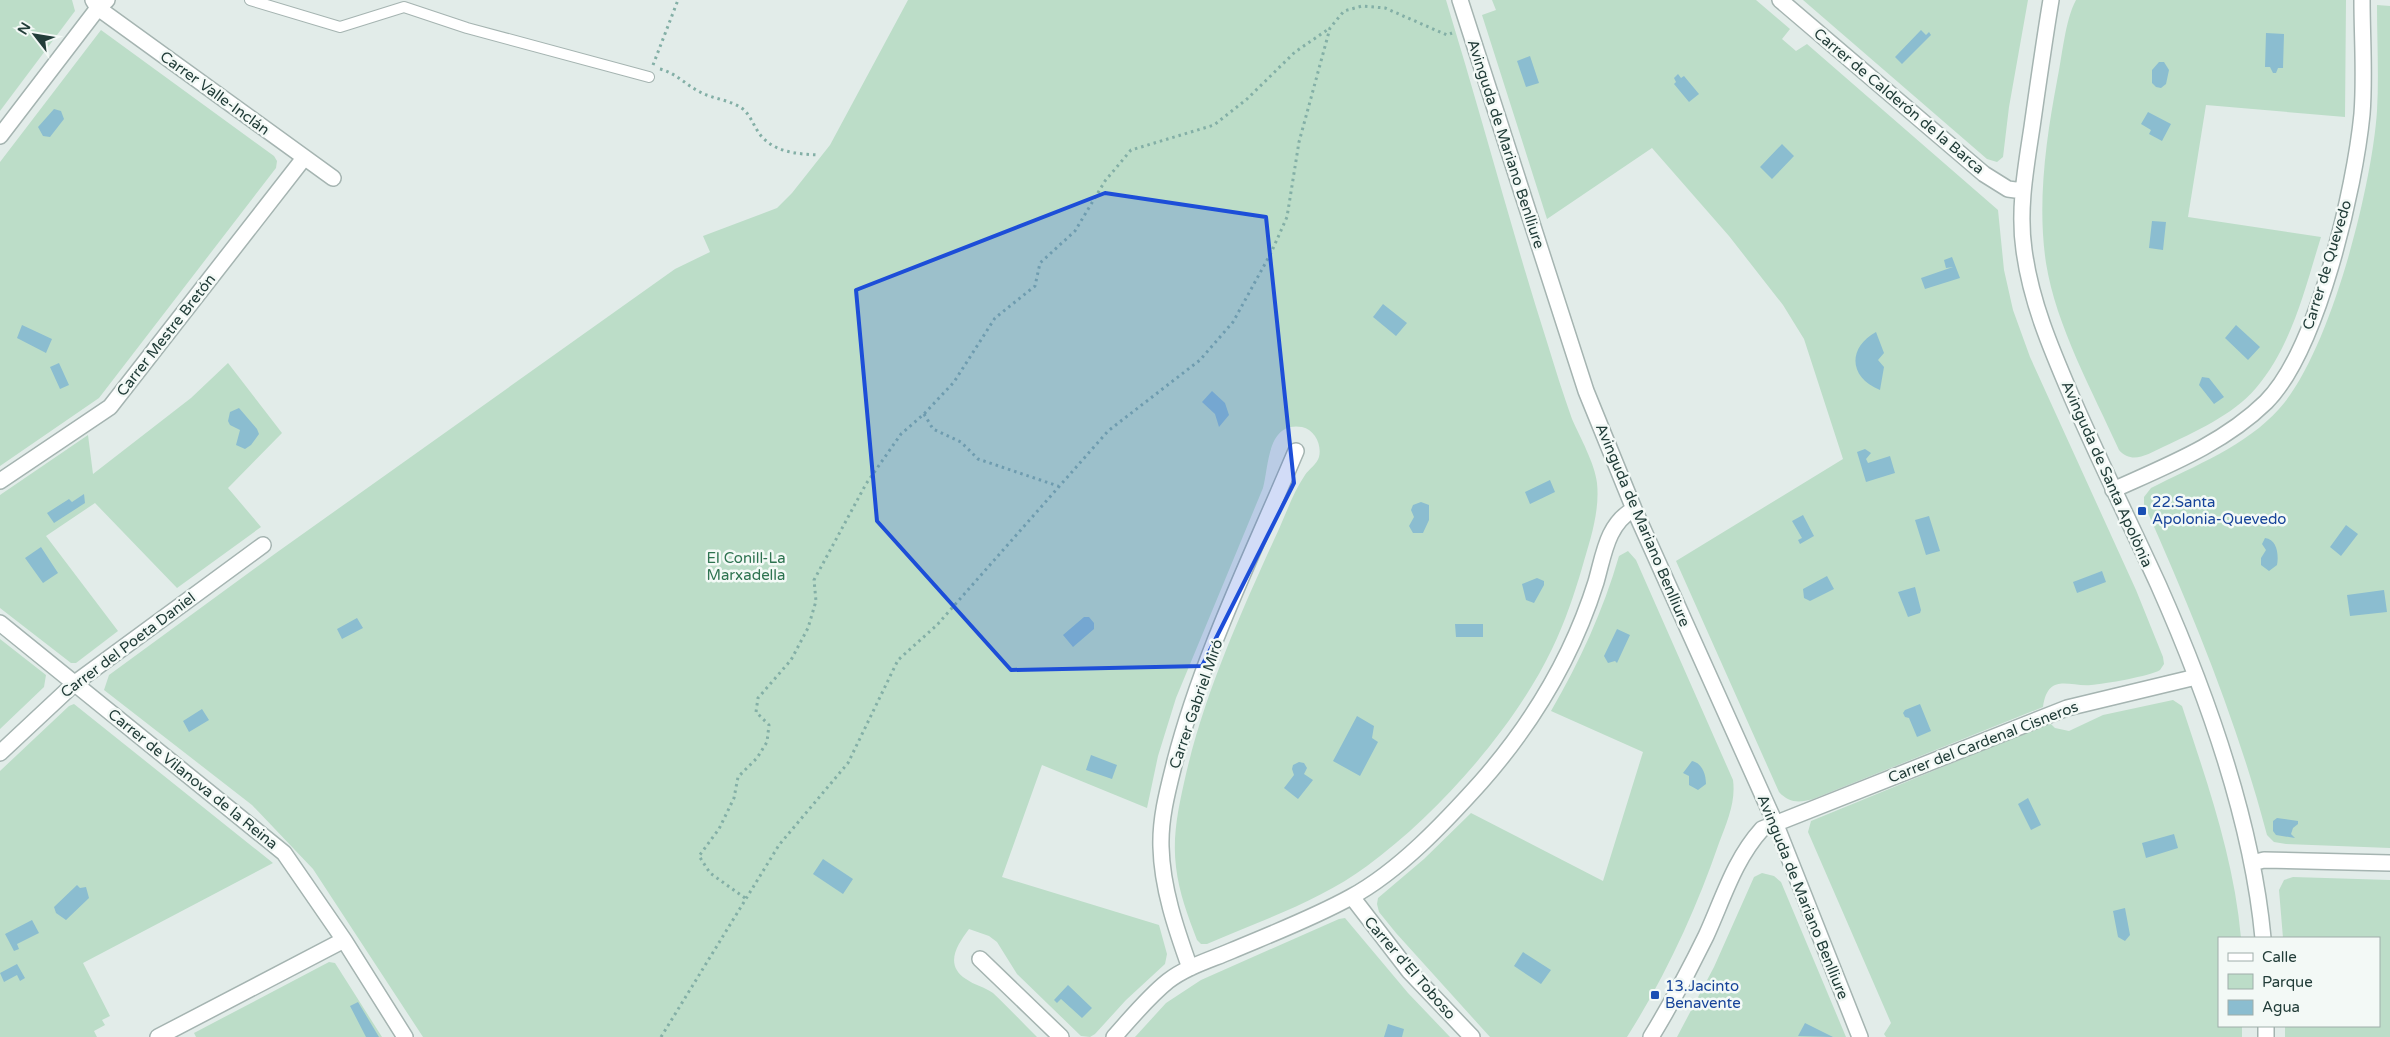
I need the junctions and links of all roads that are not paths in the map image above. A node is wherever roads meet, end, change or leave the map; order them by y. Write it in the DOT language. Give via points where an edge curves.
graph roads {
  1 [pos="250,0"];
  2 [pos="1460,0"];
  3 [pos="1780,0"];
  4 [pos="2052,0"];
  5 [pos="2362,0"];
  6 [pos="99,3"];
  7 [pos="649,77"];
  8 [pos="0,136"];
  9 [pos="304,158"];
  10 [pos="333,178"];
  11 [pos="2023,191"];
  12 [pos="1296,451"];
  13 [pos="0,481"];
  14 [pos="2112,490"];
  15 [pos="1634,509"];
  16 [pos="263,545"];
  17 [pos="0,623"];
  18 [pos="2196,677"];
  19 [pos="75,683"];
  20 [pos="0,753"];
  21 [pos="1776,825"];
  22 [pos="2252,862"];
  23 [pos="2390,863"];
  24 [pos="1352,897"];
  25 [pos="2263,937"];
  26 [pos="344,940"];
  27 [pos="980,959"];
  28 [pos="1190,968"];
  29 [pos="158,1037"];
  30 [pos="405,1037"];
  31 [pos="1061,1037"];
  32 [pos="1114,1037"];
  33 [pos="1472,1037"];
  34 [pos="1651,1037"];
  35 [pos="1860,1037"];
  1 -- 7 [label="lane" via="340,27 404,7 467,28"];
  2 -- 15 [label="street, Avinguda de Mariano Benlliure" via="1586,391"];
  3 -- 11 [label="street, Carrer de Calderón de la Barca" via="1984,174 2008,189"];
  4 -- 11 [label="street, Avinguda de Santa Apolònia"];
  5 -- 14 [label="street, Carrer de Quevedo" via="2362,113 2352,182 2336,246 2304,340 2283,381 2266,401 2228,433"];
  6 -- 8 [label="street"];
  6 -- 9 [label="street, Carrer Valle-Inclán"];
  9 -- 10 [label="street, Carrer Valle-Inclán"];
  9 -- 13 [label="street, Carrer Mestre Bretón" via="110,407"];
  11 -- 14 [label="street, Avinguda de Santa Apolònia" via="2023,248 2032,293 2047,340"];
  12 -- 28 [label="street, Carrer Gabriel Miró" via="1205,668 1180,741 1165,801 1161,845 1163,881"];
  14 -- 18 [label="street, Avinguda de Santa Apolònia" via="2158,585"];
  15 -- 21 [label="street, Avinguda de Mariano Benlliure"];
  15 -- 24 [label="street" via="1621,516 1609,536 1583,622 1562,664 1512,743 1448,817 1400,862"];
  16 -- 19 [label="street, Carrer del Poeta Daniel"];
  17 -- 19 [label="street, Carrer de Vilanova de la Reina"];
  18 -- 21 [label="street, Carrer del Cardenal Cisneros" via="2067,708"];
  18 -- 22 [label="street, Avinguda de Santa Apolònia" via="2233,787"];
  19 -- 20 [label="street, Carrer del Poeta Daniel"];
  19 -- 26 [label="street, Carrer de Vilanova de la Reina" via="284,853"];
  21 -- 34 [label="street, Carrer del Cardenal Cisneros" via="1762,829 1747,846 1673,1002"];
  21 -- 35 [label="street, Avinguda de Mariano Benlliure"];
  22 -- 23 [label="street"];
  22 -- 25 [label="street, Avinguda de Santa Apolònia"];
  24 -- 28 [label="street"];
  24 -- 33 [label="street, Carrer d'El Toboso" via="1409,971"];
  26 -- 29 [label="street"];
  26 -- 30 [label="street, Carrer de Vilanova de la Reina"];
  27 -- 31 [label="street"];
  28 -- 32 [label="street" via="1168,981"];
}
